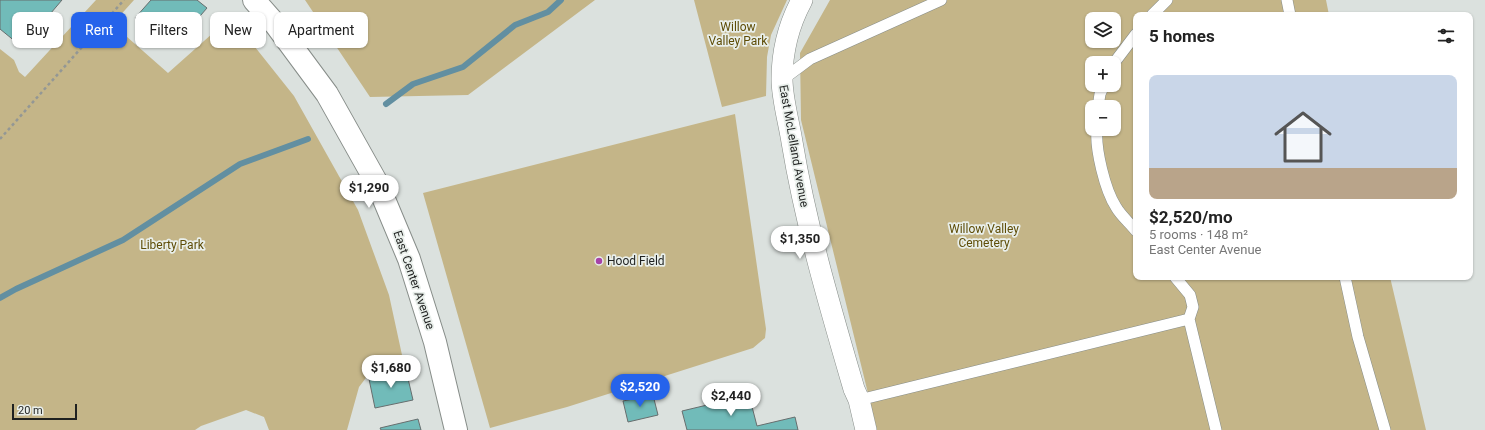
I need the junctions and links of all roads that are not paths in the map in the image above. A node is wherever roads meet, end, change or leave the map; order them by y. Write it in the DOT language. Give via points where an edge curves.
graph roads {
  1 [pos="254,0"];
  2 [pos="802,0"];
  3 [pos="942,0"];
  4 [pos="1167,0"];
  5 [pos="1287,0"];
  6 [pos="1155,12"];
  7 [pos="1289,12"];
  8 [pos="1133,38"];
  9 [pos="1119,56"];
  10 [pos="782,80"];
  11 [pos="1096,136"];
  12 [pos="1133,227"];
  13 [pos="1178,280"];
  14 [pos="1346,280"];
  15 [pos="1189,319"];
  16 [pos="859,400"];
  17 [pos="456,430"];
  18 [pos="866,430"];
  19 [pos="1216,430"];
  20 [pos="1385,430"];
  1 -- 17 [label="street, East Center Avenue" via="276,25 327,94 378,185 409,259 435,342"];
  2 -- 10 [label="street, East McLelland Avenue" via="794,15 783,54"];
  3 -- 10 [label="lane" via="810,59"];
  4 -- 6 [label="lane"];
  5 -- 7 [label="lane"];
  8 -- 9 [label="lane"];
  10 -- 16 [label="street, East McLelland Avenue" via="798,178 819,268"];
  11 -- 12 [label="lane" via="1106,184 1116,207"];
  13 -- 15 [label="lane" via="1190,295 1193,307"];
  14 -- 20 [label="lane" via="1358,336"];
  15 -- 16 [label="lane"];
  15 -- 19 [label="lane"];
  16 -- 18 [label="street, East McLelland Avenue"];
}
